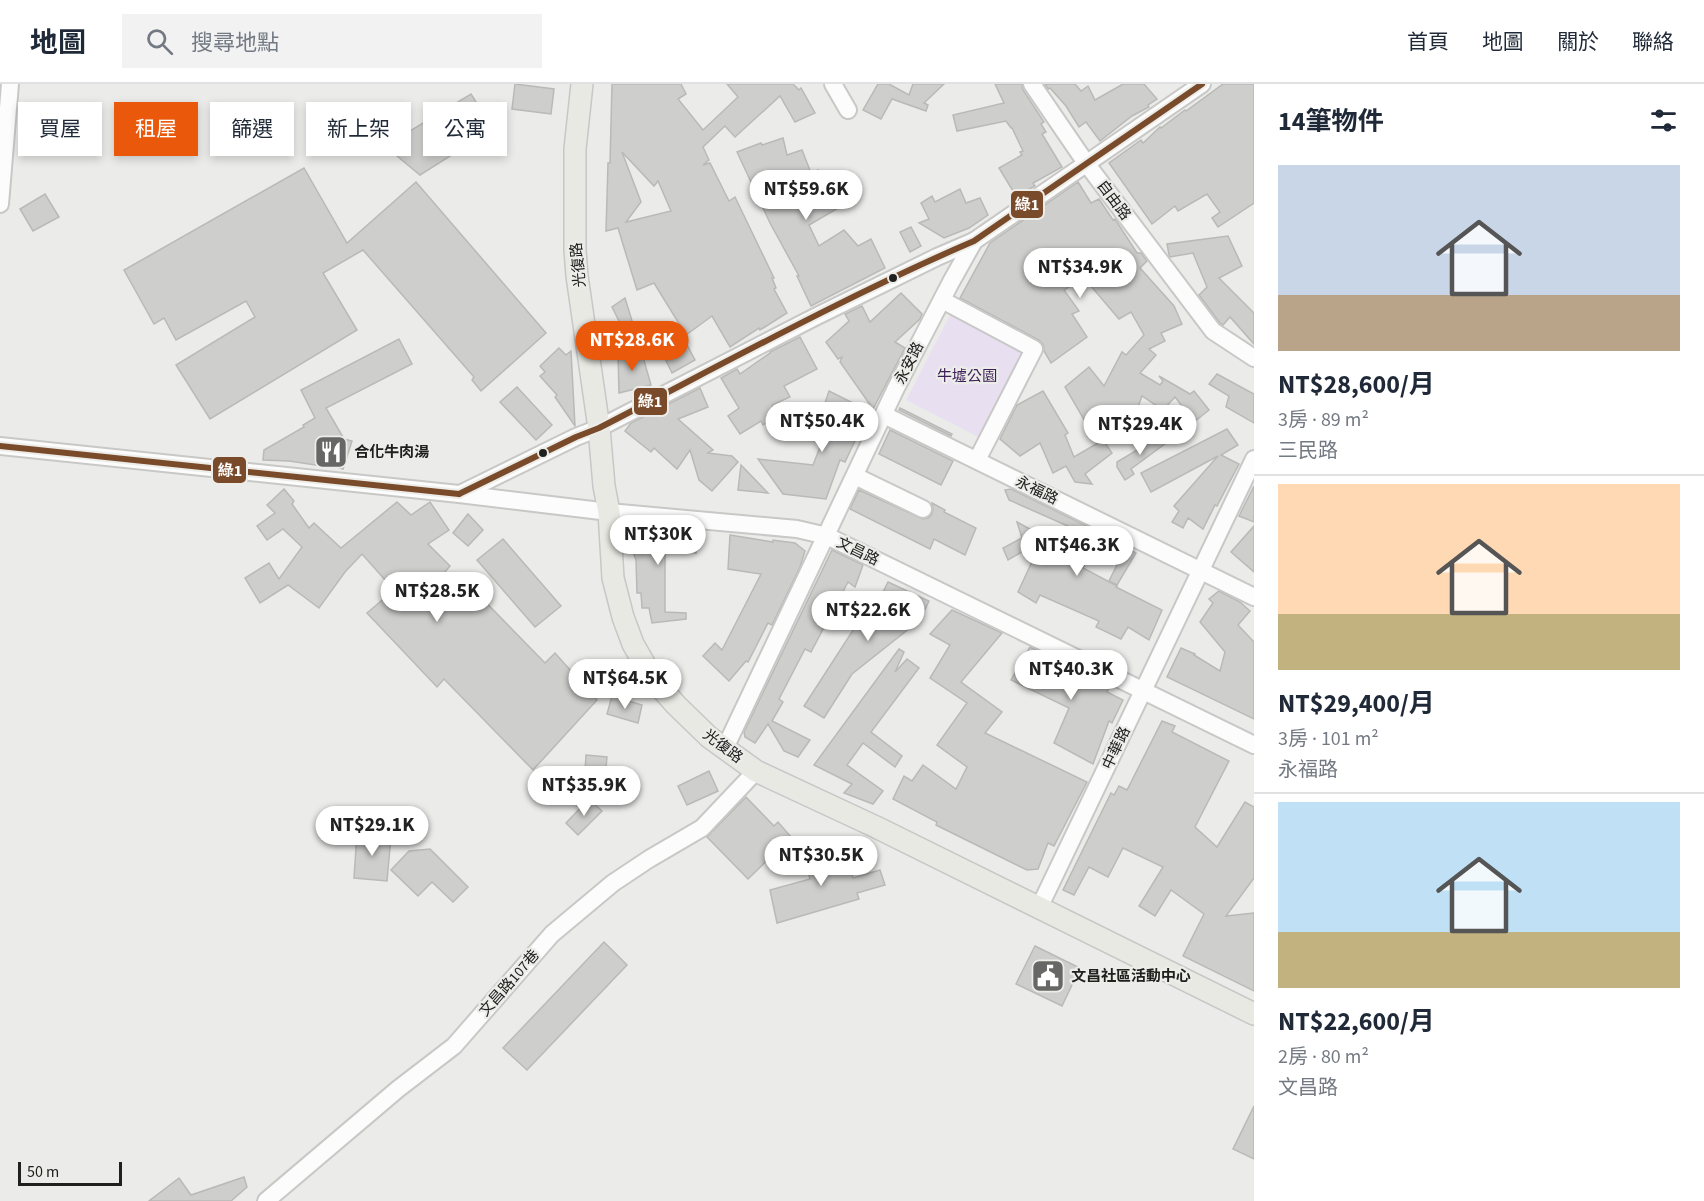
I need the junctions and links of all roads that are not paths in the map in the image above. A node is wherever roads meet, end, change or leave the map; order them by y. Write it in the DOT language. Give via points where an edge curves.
graph roads {
  1 [pos="10,84"];
  2 [pos="582,84"];
  3 [pos="833,84"];
  4 [pos="1032,84"];
  5 [pos="1202,84"];
  6 [pos="848,110"];
  7 [pos="1086,163"];
  8 [pos="1,177"];
  9 [pos="0,204"];
  10 [pos="974,241"];
  11 [pos="942,300"];
  12 [pos="1254,358"];
  13 [pos="884,415"];
  14 [pos="599,428"];
  15 [pos="0,446"];
  16 [pos="1254,459"];
  17 [pos="977,460"];
  18 [pos="855,476"];
  19 [pos="459,494"];
  20 [pos="923,509"];
  21 [pos="609,512"];
  22 [pos="827,536"];
  23 [pos="1200,571"];
  24 [pos="1254,597"];
  25 [pos="1143,691"];
  26 [pos="1254,745"];
  27 [pos="725,748"];
  28 [pos="756,771"];
  29 [pos="1040,908"];
  30 [pos="1254,1014"];
  31 [pos="266,1201"];
  1 -- 8 [label="street"];
  2 -- 14 [label="main road, 光復路" via="575,149 575,250"];
  3 -- 6 [label="street"];
  4 -- 7 [label="street, 自由路"];
  5 -- 7 [label="street"];
  7 -- 10 [label="street"];
  7 -- 12 [label="street, 自由路" via="1213,331"];
  8 -- 9 [label="street"];
  10 -- 11 [label="street, 永安路"];
  10 -- 14 [label="street"];
  11 -- 13 [label="street, 永安路"];
  11 -- 17 [label="street" via="1034,349"];
  13 -- 17 [label="street, 永福路"];
  13 -- 18 [label="street, 永安路"];
  14 -- 19 [label="street"];
  14 -- 21 [label="main road, 光復路"];
  15 -- 19 [label="street, 文昌路"];
  16 -- 23 [label="street, 中華路"];
  17 -- 23 [label="street, 永福路"];
  18 -- 20 [label="street"];
  18 -- 22 [label="street, 永安路"];
  19 -- 21 [label="street, 文昌路"];
  21 -- 22 [label="street, 文昌路" via="797,529"];
  21 -- 27 [label="main road, 光復路" via="614,578 633,644 653,679 709,737"];
  22 -- 25 [label="street, 文昌路"];
  22 -- 27 [label="street, 永安路"];
  23 -- 24 [label="street, 永福路"];
  23 -- 25 [label="street, 中華路"];
  25 -- 26 [label="street, 文昌路"];
  25 -- 29 [label="street, 中華路"];
  27 -- 28 [label="main road, 光復路"];
  28 -- 29 [label="main road, 光復路"];
  28 -- 31 [label="street, 文昌路107巷" via="702,828 613,883 552,934 454,1046"];
  29 -- 30 [label="main road, 光復路"];
}
